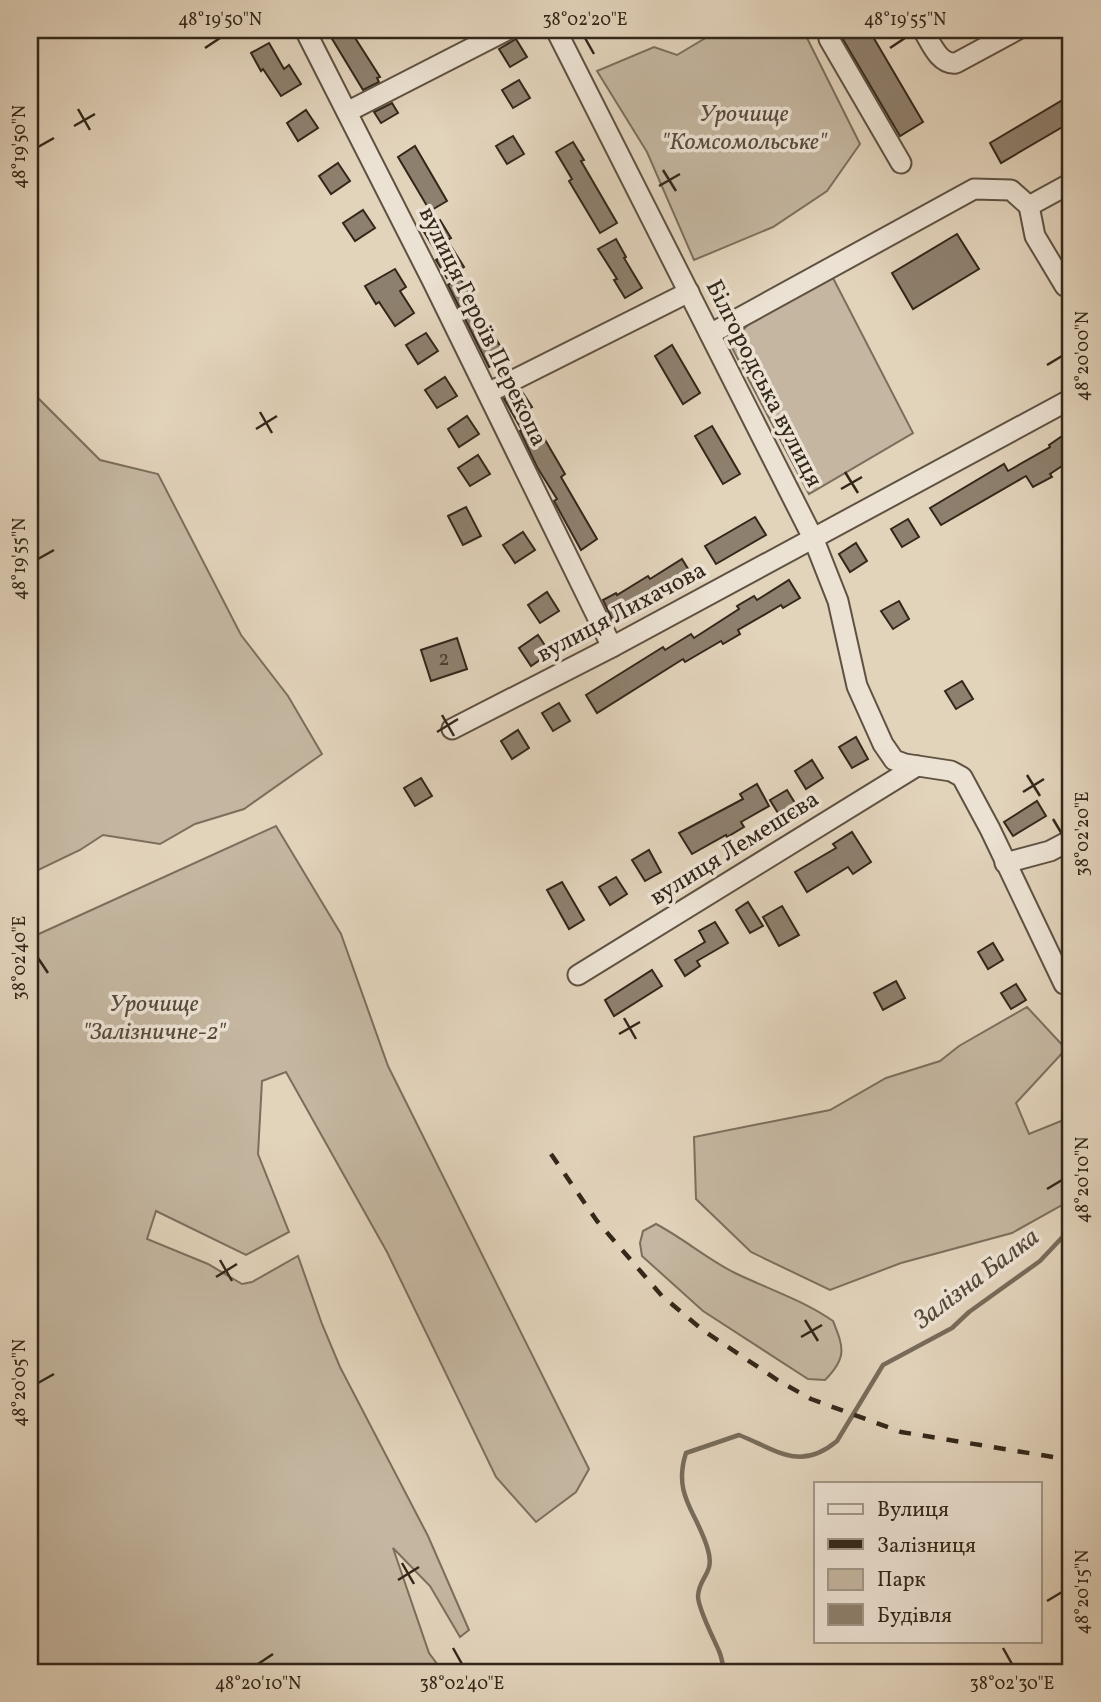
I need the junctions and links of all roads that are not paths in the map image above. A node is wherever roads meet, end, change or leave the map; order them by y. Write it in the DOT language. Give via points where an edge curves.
graph roads {
  1 [pos="305,30"];
  2 [pos="507,30"];
  3 [pos="556,30"];
  4 [pos="829,30"];
  5 [pos="923,30"];
  6 [pos="1017,30"];
  7 [pos="347,112"];
  8 [pos="901,163"];
  9 [pos="1071,183"];
  10 [pos="1029,206"];
  11 [pos="1065,286"];
  12 [pos="689,292"];
  13 [pos="710,334"];
  14 [pos="488,393"];
  15 [pos="1071,399"];
  16 [pos="814,540"];
  17 [pos="612,647"];
  18 [pos="452,729"];
  19 [pos="911,765"];
  20 [pos="1071,840"];
  21 [pos="1005,863"];
  22 [pos="578,975"];
  23 [pos="1064,984"];
  1 -- 7 [label="street, вулиця Героїв Перекопа"];
  2 -- 7 [label="street"];
  3 -- 12 [label="street, Білгородська вулиця"];
  4 -- 8 [label="street" via="829,38"];
  5 -- 6 [label="street" via="948,64 957,64"];
  7 -- 14 [label="street, вулиця Героїв Перекопа"];
  9 -- 10 [label="street"];
  10 -- 11 [label="street" via="1035,236"];
  10 -- 13 [label="street" via="1011,190 974,189"];
  12 -- 13 [label="street, Білгородська вулиця"];
  12 -- 14 [label="street"];
  13 -- 16 [label="street, Білгородська вулиця"];
  14 -- 17 [label="street, вулиця Героїв Перекопа"];
  15 -- 16 [label="street, вулиця Лихачова"];
  16 -- 17 [label="street, вулиця Лихачова"];
  16 -- 19 [label="street, Білгородська вулиця" via="838,601 867,710 894,760"];
  17 -- 18 [label="street, вулиця Лихачова"];
  19 -- 21 [label="street" via="962,777"];
  19 -- 22 [label="street, вулиця Лемешєва"];
  20 -- 21 [label="street"];
  21 -- 23 [label="street"];
}
